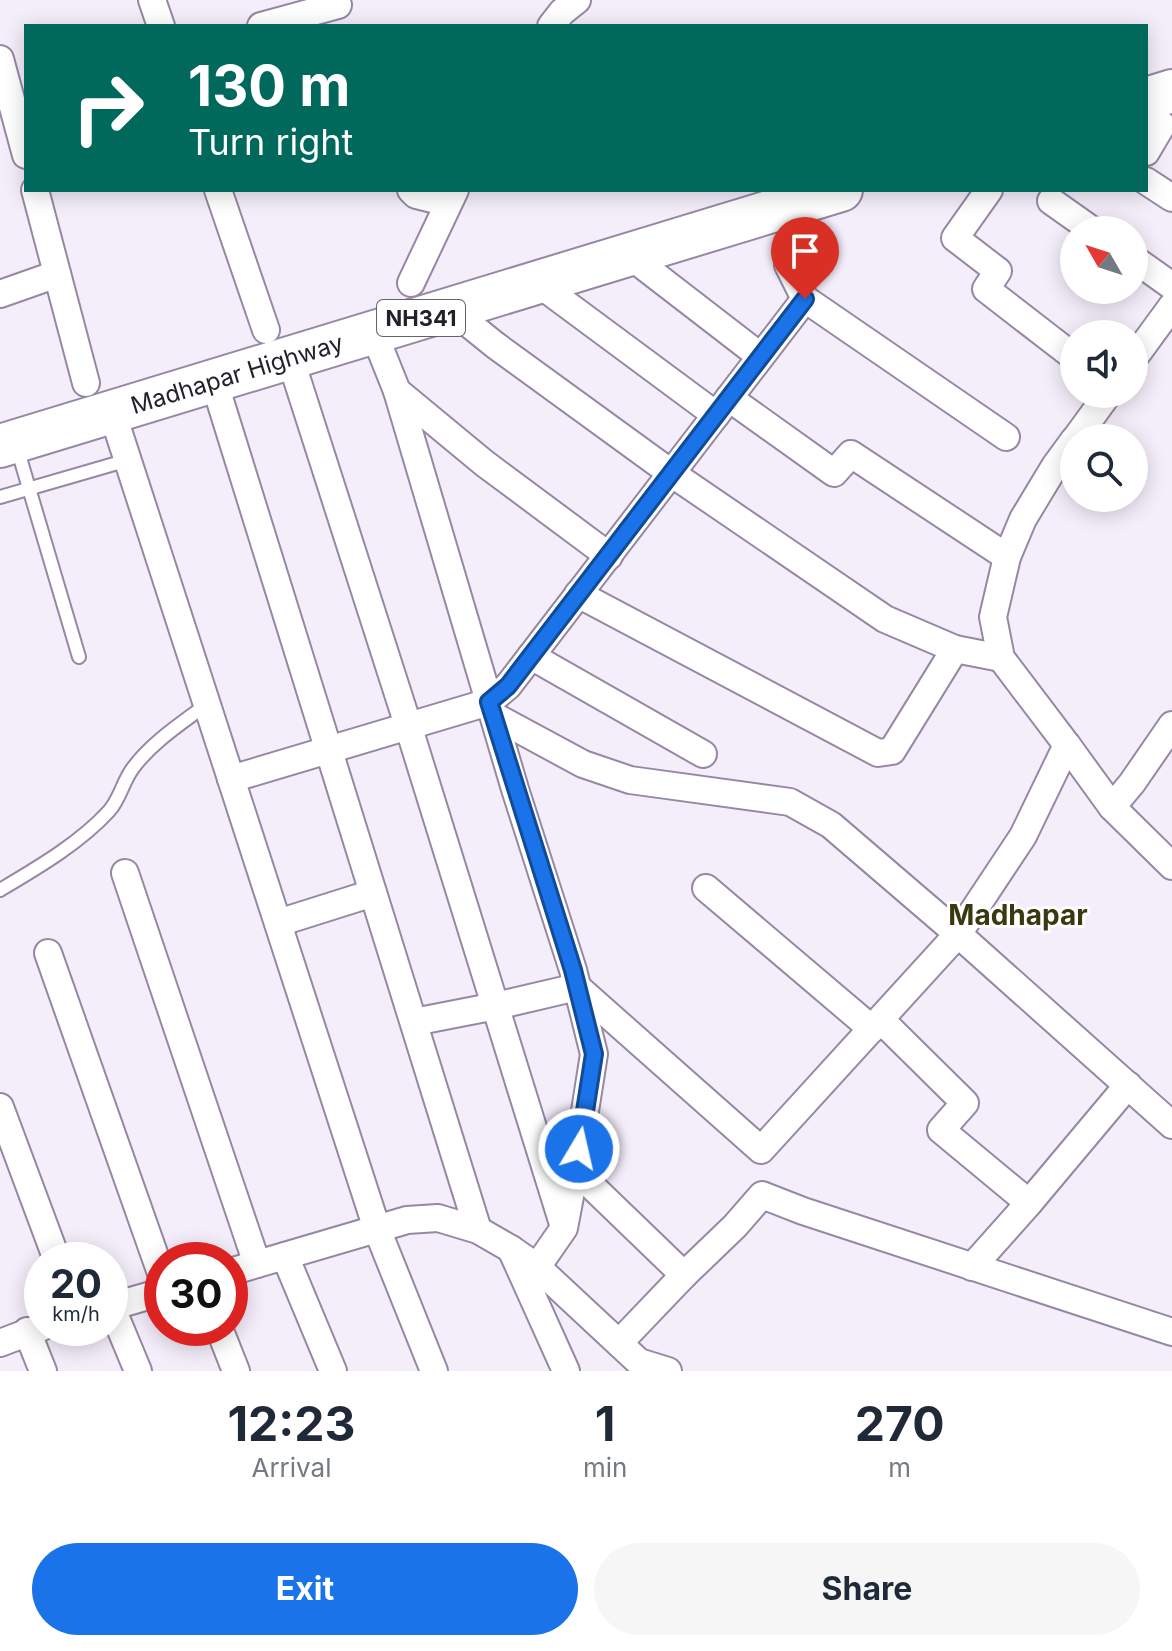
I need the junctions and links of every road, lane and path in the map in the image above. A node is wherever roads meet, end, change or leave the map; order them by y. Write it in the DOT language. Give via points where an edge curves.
graph roads {
  1 [pos="152,0"];
  2 [pos="577,0"];
  3 [pos="340,10"];
  4 [pos="160,24"];
  5 [pos="271,24"];
  6 [pos="553,24"];
  7 [pos="0,59"];
  8 [pos="1172,62"];
  9 [pos="1148,68"];
  10 [pos="1172,91"];
  11 [pos="1148,98"];
  12 [pos="13,111"];
  13 [pos="1148,115"];
  14 [pos="24,148"];
  15 [pos="1148,149"];
  16 [pos="1148,182"];
  17 [pos="36,192"];
  18 [pos="219,192"];
  19 [pos="413,192"];
  20 [pos="755,192"];
  21 [pos="834,192"];
  22 [pos="988,192"];
  23 [pos="452,196"];
  24 [pos="1172,198"];
  25 [pos="1051,201"];
  26 [pos="1072,216"];
  27 [pos="795,221"];
  28 [pos="642,265"];
  29 [pos="1148,269"];
  30 [pos="57,274"];
  31 [pos="411,283"];
  32 [pos="1172,286"];
  33 [pos="550,292"];
  34 [pos="0,294"];
  35 [pos="805,299"];
  36 [pos="1172,306"];
  37 [pos="464,320"];
  38 [pos="266,330"];
  39 [pos="1148,339"];
  40 [pos="377,341"];
  41 [pos="1060,346"];
  42 [pos="760,356"];
  43 [pos="293,367"];
  44 [pos="86,383"];
  45 [pos="217,391"];
  46 [pos="397,391"];
  47 [pos="722,406"];
  48 [pos="115,421"];
  49 [pos="1006,437"];
  50 [pos="6,440"];
  51 [pos="1060,459"];
  52 [pos="128,460"];
  53 [pos="671,473"];
  54 [pos="29,487"];
  55 [pos="0,497"];
  56 [pos="609,556"];
  57 [pos="1007,557"];
  58 [pos="578,594"];
  59 [pos="955,649"];
  60 [pos="531,656"];
  61 [pos="79,657"];
  62 [pos="1001,658"];
  63 [pos="207,704"];
  64 [pos="492,709"];
  65 [pos="408,725"];
  66 [pos="1172,725"];
  67 [pos="1067,745"];
  68 [pos="329,750"];
  69 [pos="703,754"];
  70 [pos="231,779"];
  71 [pos="1112,807"];
  72 [pos="1172,866"];
  73 [pos="125,873"];
  74 [pos="706,888"];
  75 [pos="0,890"];
  76 [pos="373,893"];
  77 [pos="278,923"];
  78 [pos="958,934"];
  79 [pos="48,953"];
  80 [pos="577,987"];
  81 [pos="496,1006"];
  82 [pos="414,1022"];
  83 [pos="876,1025"];
  84 [pos="1128,1085"];
  85 [pos="0,1107"];
  86 [pos="1171,1123"];
  87 [pos="575,1170"];
  88 [pos="1029,1203"];
  89 [pos="564,1228"];
  90 [pos="377,1229"];
  91 [pos="478,1230"];
  92 [pos="50,1242"];
  93 [pos="150,1242"];
  94 [pos="511,1249"];
  95 [pos="285,1256"];
  96 [pos="257,1264"];
  97 [pos="248,1267"];
  98 [pos="537,1267"];
  99 [pos="972,1267"];
  100 [pos="684,1275"];
  101 [pos="1172,1332"];
  102 [pos="24,1333"];
  103 [pos="0,1343"];
  104 [pos="619,1343"];
  105 [pos="38,1346"];
  106 [pos="127,1346"];
  107 [pos="226,1346"];
  108 [pos="638,1366"];
  109 [pos="43,1371"];
  110 [pos="138,1371"];
  111 [pos="236,1371"];
  112 [pos="333,1371"];
  113 [pos="434,1371"];
  114 [pos="566,1371"];
  115 [pos="668,1371"];
  1 -- 4 [label="street"];
  2 -- 6 [label="street"];
  3 -- 5 [label="street"];
  7 -- 12 [label="street"];
  8 -- 9 [label="highway"];
  10 -- 11 [label="highway"];
  12 -- 14 [label="street"];
  13 -- 15 [label="street" via="1162,125"];
  16 -- 24 [label="street"];
  17 -- 30 [label="street"];
  18 -- 38 [label="street"];
  19 -- 23 [label="street"];
  20 -- 50 [label="highway, Madhapar Highway / NH341" via="339,320"];
  21 -- 50 [label="highway, Madhapar Highway / NH341"];
  22 -- 41 [label="street" via="955,238 998,271 986,289"];
  23 -- 31 [label="street"];
  25 -- 26 [label="street"];
  27 -- 35 [label="street" via="788,265"];
  28 -- 42 [label="street"];
  29 -- 32 [label="street"];
  30 -- 34 [label="street"];
  30 -- 44 [label="street"];
  33 -- 47 [label="street"];
  35 -- 42 [label="street"];
  35 -- 49 [label="street"];
  36 -- 39 [label="street"];
  37 -- 53 [label="street"];
  40 -- 46 [label="street"];
  42 -- 47 [label="street"];
  43 -- 65 [label="street"];
  45 -- 68 [label="street"];
  46 -- 56 [label="street"];
  46 -- 64 [label="street"];
  47 -- 53 [label="street"];
  47 -- 57 [label="street" via="834,473 851,454"];
  48 -- 52 [label="street"];
  50 -- 54 [label="lane"];
  51 -- 57 [label="street" via="1023,519"];
  52 -- 54 [label="lane"];
  52 -- 63 [label="street"];
  53 -- 56 [label="street"];
  53 -- 59 [label="street" via="885,619"];
  54 -- 55 [label="lane"];
  54 -- 61 [label="lane"];
  56 -- 58 [label="street"];
  57 -- 62 [label="street" via="993,617"];
  58 -- 59 [label="street" via="878,753 892,751"];
  58 -- 60 [label="street"];
  59 -- 62 [label="street"];
  60 -- 64 [label="street"];
  60 -- 69 [label="street"];
  62 -- 67 [label="street"];
  63 -- 70 [label="street"];
  63 -- 75 [label="lane" via="150,748 94,827"];
  64 -- 65 [label="street"];
  64 -- 78 [label="street" via="583,764 630,780 790,802 831,825"];
  64 -- 80 [label="street"];
  65 -- 68 [label="street"];
  65 -- 81 [label="street"];
  66 -- 71 [label="street"];
  67 -- 71 [label="street"];
  67 -- 78 [label="street" via="1023,836"];
  68 -- 70 [label="street"];
  68 -- 76 [label="street"];
  70 -- 77 [label="street"];
  71 -- 72 [label="street"];
  73 -- 96 [label="street"];
  74 -- 83 [label="street"];
  76 -- 77 [label="street"];
  76 -- 82 [label="street"];
  77 -- 90 [label="street"];
  78 -- 83 [label="street"];
  78 -- 84 [label="street"];
  79 -- 93 [label="street"];
  80 -- 81 [label="street"];
  80 -- 83 [label="street" via="761,1150"];
  80 -- 87 [label="street" via="594,1054"];
  81 -- 82 [label="street"];
  81 -- 89 [label="street"];
  82 -- 91 [label="street"];
  83 -- 88 [label="street" via="965,1103 941,1130"];
  84 -- 86 [label="street"];
  84 -- 88 [label="street"];
  85 -- 92 [label="street"];
  87 -- 89 [label="street"];
  87 -- 100 [label="street"];
  88 -- 99 [label="street"];
  89 -- 98 [label="street"];
  90 -- 91 [label="street" via="438,1218"];
  90 -- 95 [label="street"];
  90 -- 113 [label="street"];
  91 -- 94 [label="street"];
  94 -- 98 [label="street"];
  94 -- 114 [label="street"];
  95 -- 96 [label="street"];
  95 -- 112 [label="street"];
  96 -- 97 [label="street"];
  98 -- 104 [label="street"];
  99 -- 100 [label="street" via="762,1195"];
  99 -- 101 [label="street"];
  100 -- 104 [label="street"];
  102 -- 103 [label="street"];
  104 -- 108 [label="street"];
  105 -- 109 [label="street"];
  106 -- 110 [label="street"];
  107 -- 111 [label="street"];
  108 -- 115 [label="street"];
}
